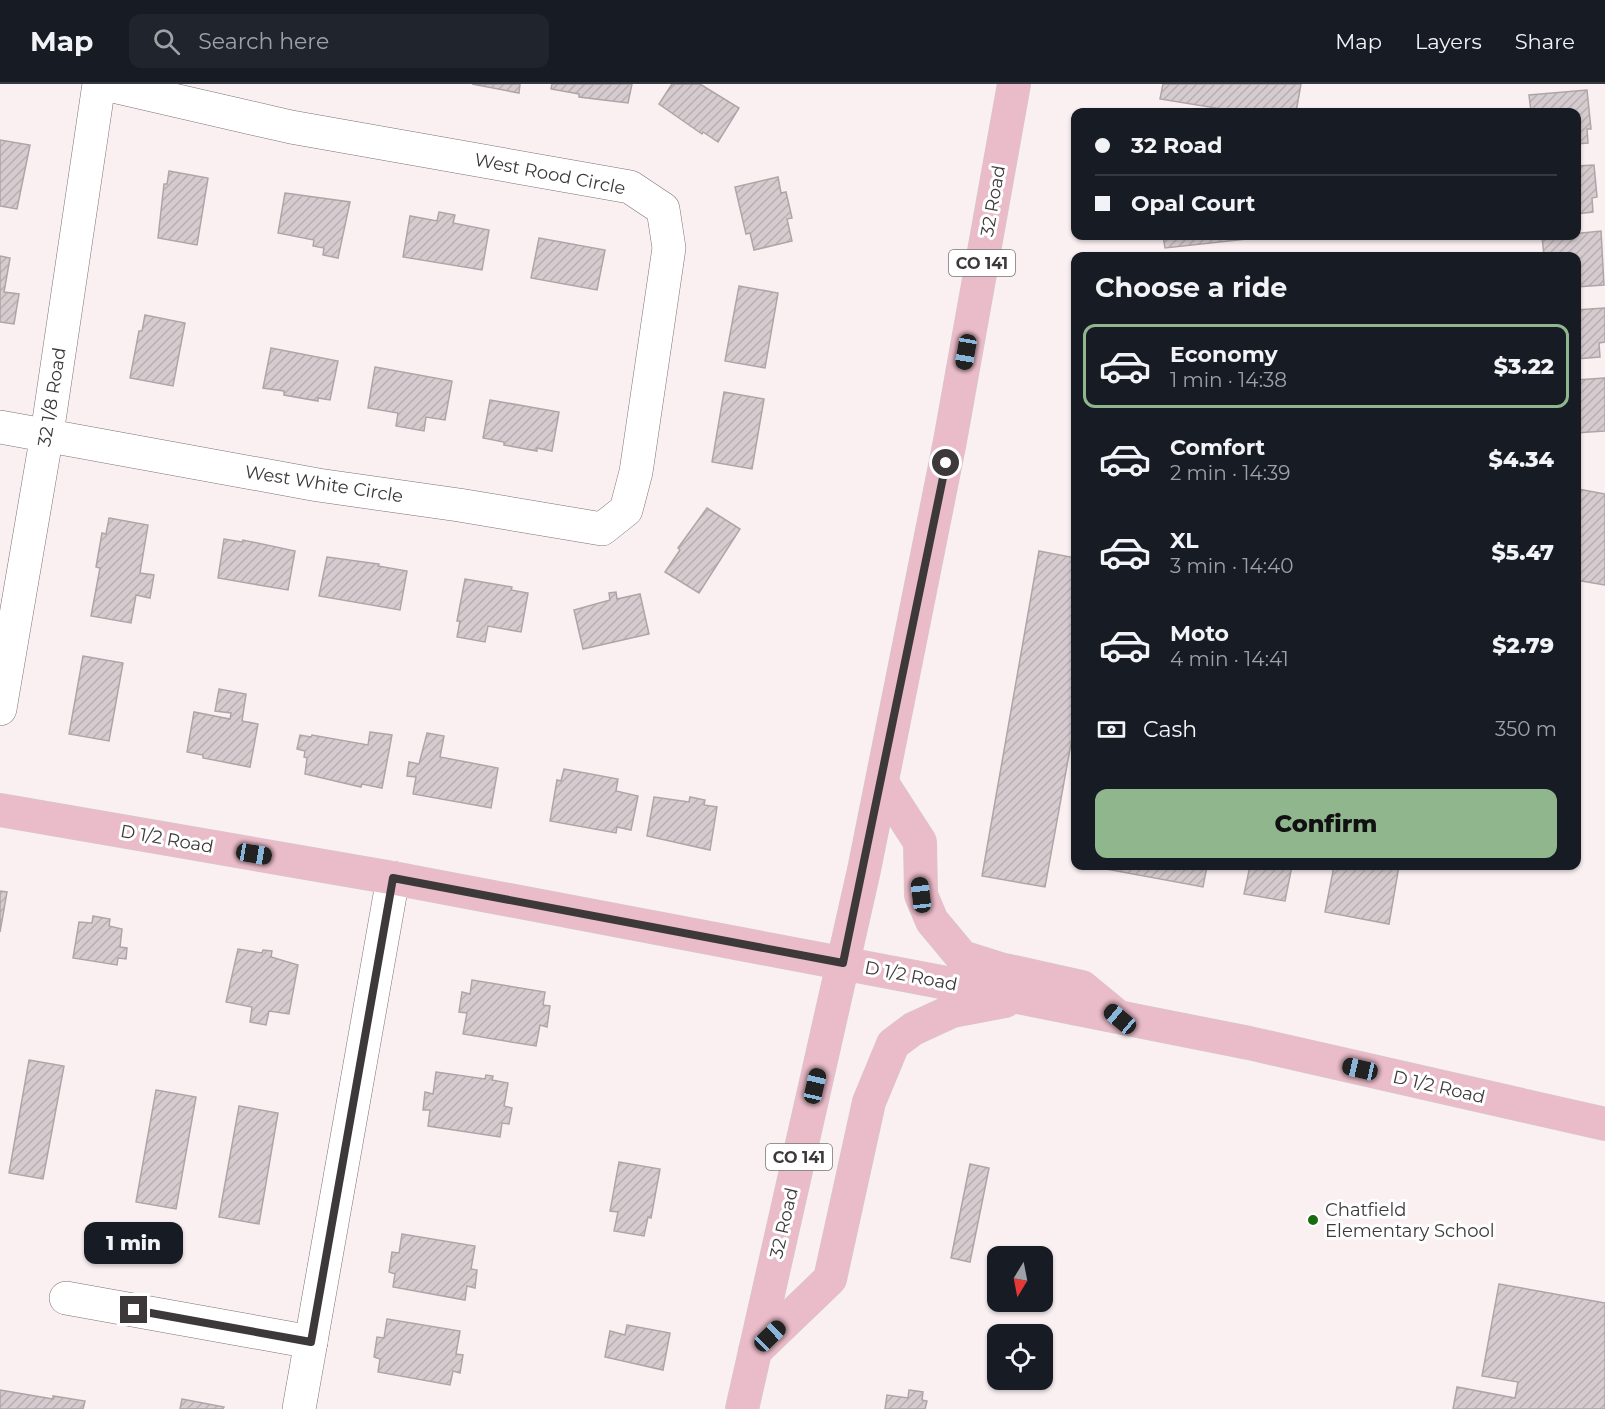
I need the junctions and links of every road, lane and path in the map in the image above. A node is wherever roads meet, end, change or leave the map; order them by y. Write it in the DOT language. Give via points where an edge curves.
graph roads {
  1 [pos="99,84"];
  2 [pos="104,84"];
  3 [pos="1014,84"];
  4 [pos="0,427"];
  5 [pos="47,434"];
  6 [pos="602,530"];
  7 [pos="0,709"];
  8 [pos="882,783"];
  9 [pos="0,810"];
  10 [pos="393,878"];
  11 [pos="843,963"];
  12 [pos="1019,998"];
  13 [pos="1120,1019"];
  14 [pos="1605,1124"];
  15 [pos="66,1298"];
  16 [pos="311,1342"];
  17 [pos="755,1351"];
  18 [pos="299,1409"];
  19 [pos="742,1409"];
  1 -- 5 [label="street, 32 1/8 Road"];
  2 -- 6 [label="street, West Rood Circle" via="291,127 630,187 663,209 669,248 636,472 626,510"];
  3 -- 8 [label="main road, 32 Road / CO 141" via="950,441"];
  4 -- 5 [label="street, West White Circle"];
  5 -- 6 [label="street, West White Circle" via="318,485"];
  5 -- 7 [label="street, 32 1/8 Road"];
  8 -- 11 [label="main road, 32 Road / CO 141"];
  8 -- 13 [label="main road" via="920,842 921,895 932,921 962,957 1082,987"];
  9 -- 10 [label="main road, D 1/2 Road"];
  10 -- 11 [label="main road, D 1/2 Road"];
  10 -- 16 [label="street"];
  11 -- 12 [label="main road, D 1/2 Road"];
  11 -- 17 [label="main road, 32 Road / CO 141"];
  12 -- 13 [label="main road, D 1/2 Road"];
  12 -- 17 [label="main road" via="952,1011 913,1029 893,1044 869,1102 830,1279"];
  13 -- 14 [label="main road, D 1/2 Road" via="1249,1043"];
  15 -- 16 [label="street"];
  16 -- 18 [label="street"];
  17 -- 19 [label="main road, 32 Road / CO 141"];
}
